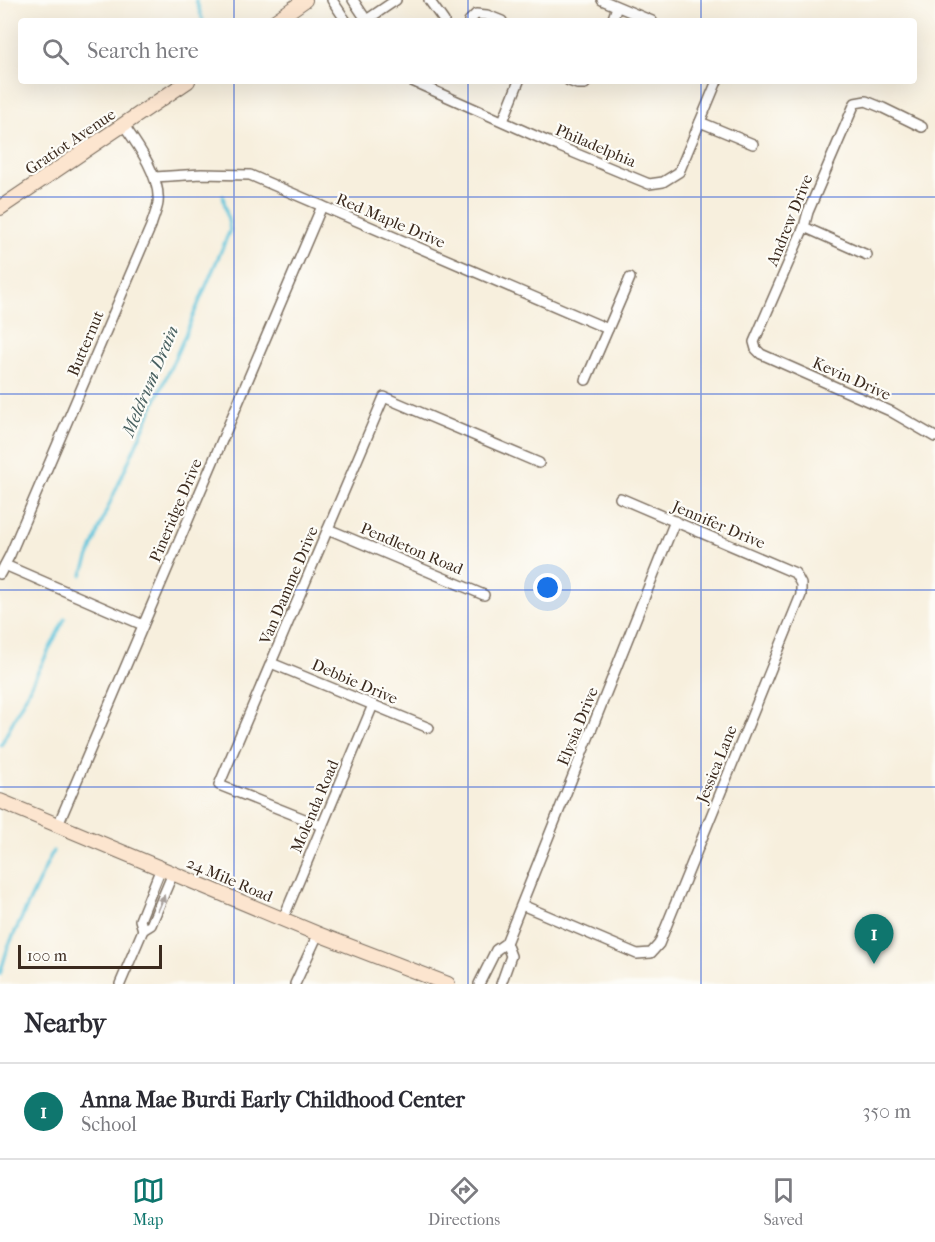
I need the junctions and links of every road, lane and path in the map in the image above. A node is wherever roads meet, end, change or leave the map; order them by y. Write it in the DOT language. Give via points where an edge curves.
graph roads {
  1 [pos="305,0"];
  2 [pos="332,0"];
  3 [pos="353,0"];
  4 [pos="396,0"];
  5 [pos="429,0"];
  6 [pos="602,0"];
  7 [pos="617,6"];
  8 [pos="279,18"];
  9 [pos="344,18"];
  10 [pos="364,18"];
  11 [pos="370,18"];
  12 [pos="442,18"];
  13 [pos="472,18"];
  14 [pos="494,18"];
  15 [pos="613,18"];
  16 [pos="645,18"];
  17 [pos="183,84"];
  18 [pos="419,84"];
  19 [pos="518,84"];
  20 [pos="716,84"];
  21 [pos="503,121"];
  22 [pos="700,122"];
  23 [pos="123,124"];
  24 [pos="922,128"];
  25 [pos="753,144"];
  26 [pos="154,177"];
  27 [pos="322,206"];
  28 [pos="0,208"];
  29 [pos="804,227"];
  30 [pos="867,255"];
  31 [pos="630,278"];
  32 [pos="608,329"];
  33 [pos="756,349"];
  34 [pos="586,380"];
  35 [pos="935,437"];
  36 [pos="539,463"];
  37 [pos="620,498"];
  38 [pos="675,521"];
  39 [pos="328,530"];
  40 [pos="2,569"];
  41 [pos="801,584"];
  42 [pos="484,595"];
  43 [pos="142,625"];
  44 [pos="271,663"];
  45 [pos="373,705"];
  46 [pos="429,728"];
  47 [pos="0,801"];
  48 [pos="58,825"];
  49 [pos="322,826"];
  50 [pos="167,871"];
  51 [pos="522,905"];
  52 [pos="283,919"];
  53 [pos="318,934"];
  54 [pos="506,943"];
  55 [pos="120,984"];
  56 [pos="295,984"];
  57 [pos="448,984"];
  58 [pos="479,984"];
  59 [pos="501,984"];
  1 -- 8 [label="street"];
  2 -- 9 [label="street"];
  3 -- 10 [label="street"];
  4 -- 11 [label="street"];
  5 -- 12 [label="street"];
  6 -- 7 [label="street"];
  7 -- 15 [label="street"];
  7 -- 16 [label="street"];
  13 -- 14 [label="street" via="476,14"];
  17 -- 23 [label="street, Gratiot Avenue"];
  18 -- 21 [label="street, Philadelphia"];
  19 -- 21 [label="street"];
  20 -- 22 [label="street, Philadelphia"];
  21 -- 22 [label="street, Philadelphia" via="649,183 663,182 679,172"];
  22 -- 25 [label="street"];
  23 -- 26 [label="street, Butternut"];
  23 -- 28 [label="street, Gratiot Avenue"];
  24 -- 29 [label="street, Andrew Drive" via="866,101 855,103"];
  26 -- 27 [label="street, Red Maple Drive" via="250,175"];
  26 -- 40 [label="street, Butternut" via="158,201 151,226"];
  27 -- 32 [label="street, Red Maple Drive"];
  27 -- 43 [label="street, Pineridge Drive"];
  29 -- 30 [label="street"];
  29 -- 33 [label="street, Andrew Drive" via="754,342"];
  31 -- 32 [label="street"];
  32 -- 34 [label="street"];
  33 -- 35 [label="street, Kevin Drive" via="890,411"];
  36 -- 39 [label="street, Van Damme Drive" via="384,398"];
  37 -- 38 [label="street, Jennifer Drive"];
  38 -- 41 [label="street, Jennifer Drive" via="795,573"];
  38 -- 51 [label="street, Elysia Drive"];
  39 -- 42 [label="street, Pendleton Road"];
  39 -- 44 [label="street, Van Damme Drive"];
  40 -- 43 [label="street"];
  41 -- 51 [label="street, Jessica Lane" via="801,595 659,944 651,953 637,954"];
  43 -- 48 [label="street, Pineridge Drive"];
  44 -- 45 [label="street, Debbie Drive"];
  44 -- 49 [label="street, Van Damme Drive" via="219,785"];
  45 -- 46 [label="street, Debbie Drive"];
  45 -- 49 [label="street, Molenda Road"];
  47 -- 48 [label="street, 24 Mile Road"];
  48 -- 50 [label="street, 24 Mile Road"];
  49 -- 52 [label="street, Molenda Road"];
  50 -- 52 [label="street, 24 Mile Road"];
  50 -- 55 [label="street" via="140,920 143,930"];
  51 -- 54 [label="street, Elysia Drive"];
  52 -- 53 [label="street, 24 Mile Road"];
  53 -- 56 [label="street"];
  53 -- 57 [label="street, 24 Mile Road"];
  54 -- 58 [label="street, Elysia Drive" via="496,950"];
  54 -- 59 [label="street, Elysia Drive" via="511,956"];
}
